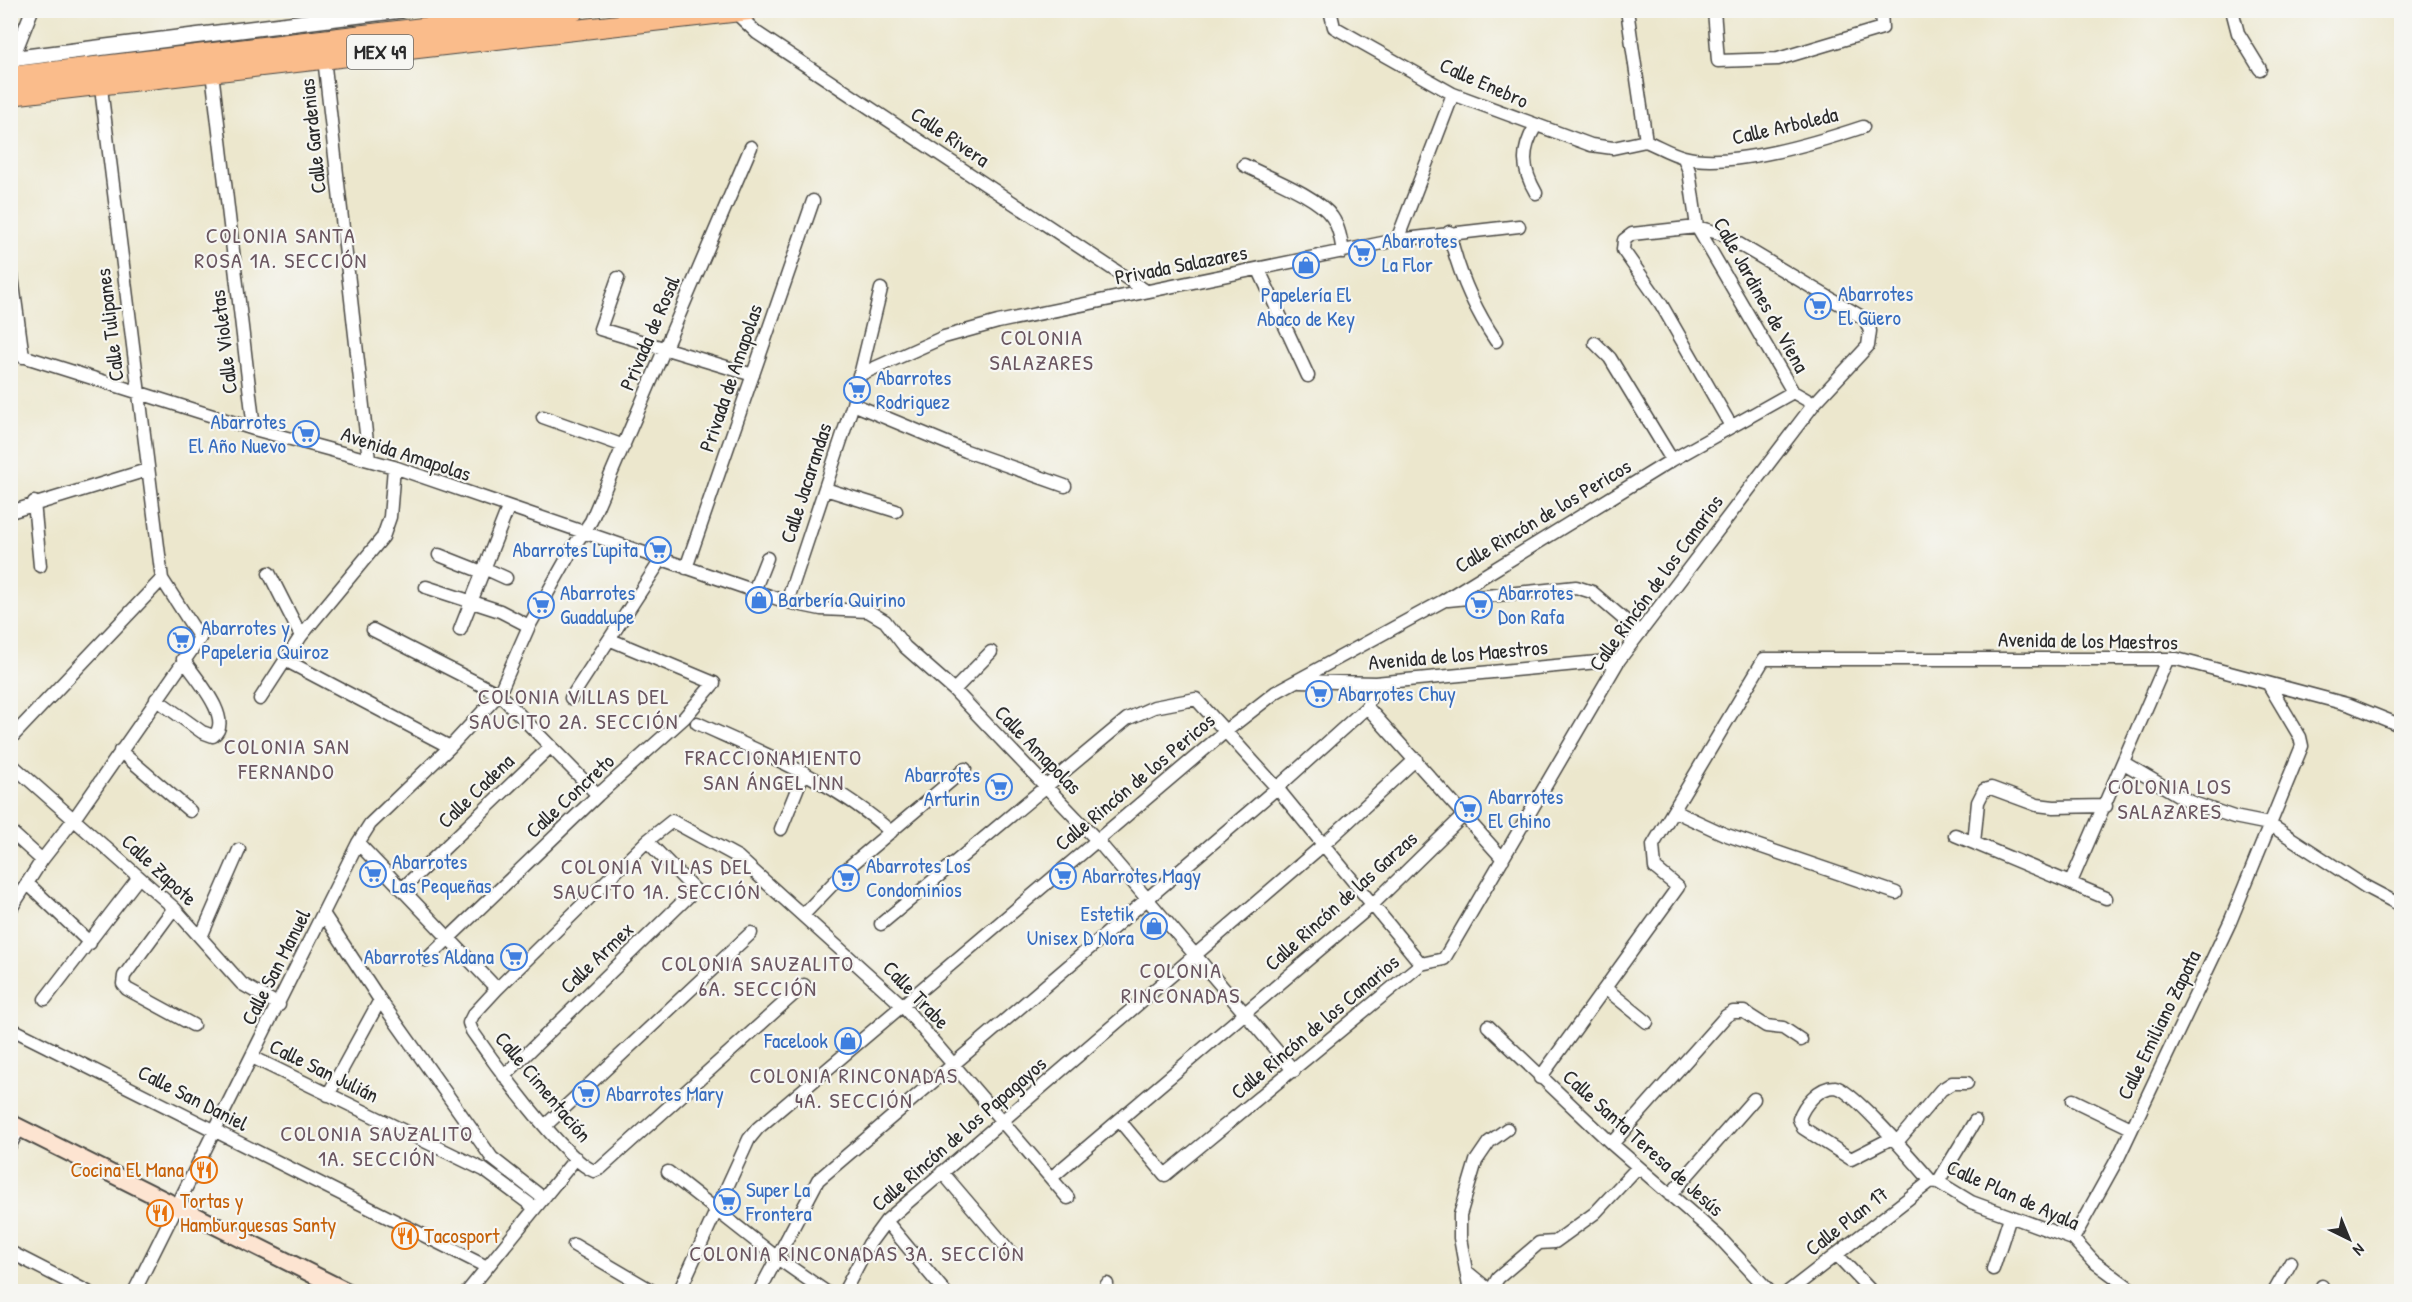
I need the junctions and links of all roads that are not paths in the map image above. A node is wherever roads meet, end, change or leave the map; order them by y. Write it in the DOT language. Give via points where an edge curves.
graph roads {
  1 [pos="32,10"];
  2 [pos="401,10"];
  3 [pos="575,10"];
  4 [pos="1330,10"];
  5 [pos="1627,10"];
  6 [pos="1714,10"];
  7 [pos="1881,10"];
  8 [pos="2232,10"];
  9 [pos="742,11"];
  10 [pos="369,12"];
  11 [pos="540,20"];
  12 [pos="373,44"];
  13 [pos="324,58"];
  14 [pos="11,65"];
  15 [pos="2260,69"];
  16 [pos="212,72"];
  17 [pos="100,76"];
  18 [pos="1453,94"];
  19 [pos="10,95"];
  20 [pos="1535,127"];
  21 [pos="1863,127"];
  22 [pos="1646,141"];
  23 [pos="751,147"];
  24 [pos="1684,158"];
  25 [pos="1244,165"];
  26 [pos="1536,193"];
  27 [pos="813,201"];
  28 [pos="1519,226"];
  29 [pos="1697,227"];
  30 [pos="1449,232"];
  31 [pos="1397,240"];
  32 [pos="1343,252"];
  33 [pos="10,262"];
  34 [pos="1259,270"];
  35 [pos="618,278"];
  36 [pos="881,289"];
  37 [pos="1146,291"];
  38 [pos="1496,341"];
  39 [pos="1595,343"];
  40 [pos="664,350"];
  41 [pos="16,355"];
  42 [pos="753,375"];
  43 [pos="859,375"];
  44 [pos="1308,376"];
  45 [pos="138,391"];
  46 [pos="1793,392"];
  47 [pos="853,404"];
  48 [pos="1814,404"];
  49 [pos="543,417"];
  50 [pos="1731,426"];
  51 [pos="254,429"];
  52 [pos="624,446"];
  53 [pos="369,460"];
  54 [pos="1672,460"];
  55 [pos="394,467"];
  56 [pos="147,470"];
  57 [pos="1065,486"];
  58 [pos="825,489"];
  59 [pos="34,502"];
  60 [pos="508,508"];
  61 [pos="896,511"];
  62 [pos="10,512"];
  63 [pos="582,534"];
  64 [pos="439,555"];
  65 [pos="767,558"];
  66 [pos="662,560"];
  67 [pos="40,566"];
  68 [pos="686,567"];
  69 [pos="483,570"];
  70 [pos="269,573"];
  71 [pos="506,578"];
  72 [pos="162,579"];
  73 [pos="426,587"];
  74 [pos="754,591"];
  75 [pos="471,601"];
  76 [pos="1443,601"];
  77 [pos="787,602"];
  78 [pos="529,626"];
  79 [pos="373,630"];
  80 [pos="460,630"];
  81 [pos="1640,633"];
  82 [pos="301,636"];
  83 [pos="611,640"];
  84 [pos="991,651"];
  85 [pos="183,659"];
  86 [pos="285,660"];
  87 [pos="1619,660"];
  88 [pos="2166,660"];
  89 [pos="1300,681"];
  90 [pos="1375,683"];
  91 [pos="2269,685"];
  92 [pos="954,690"];
  93 [pos="499,694"];
  94 [pos="571,698"];
  95 [pos="156,699"];
  96 [pos="260,699"];
  97 [pos="1367,707"];
  98 [pos="697,723"];
  99 [pos="2402,726"];
  100 [pos="1226,731"];
  101 [pos="10,739"];
  102 [pos="550,746"];
  103 [pos="450,747"];
  104 [pos="120,751"];
  105 [pos="1416,759"];
  106 [pos="10,763"];
  107 [pos="2124,763"];
  108 [pos="965,768"];
  109 [pos="804,772"];
  110 [pos="1046,787"];
  111 [pos="1276,789"];
  112 [pos="598,795"];
  113 [pos="2106,806"];
  114 [pos="190,811"];
  115 [pos="1674,811"];
  116 [pos="1464,815"];
  117 [pos="74,819"];
  118 [pos="2269,824"];
  119 [pos="781,829"];
  120 [pos="10,831"];
  121 [pos="891,832"];
  122 [pos="1955,835"];
  123 [pos="1096,839"];
  124 [pos="646,841"];
  125 [pos="358,843"];
  126 [pos="1974,843"];
  127 [pos="1323,845"];
  128 [pos="238,850"];
  129 [pos="1503,858"];
  130 [pos="42,860"];
  131 [pos="139,877"];
  132 [pos="2071,882"];
  133 [pos="27,883"];
  134 [pos="402,889"];
  135 [pos="1896,893"];
  136 [pos="2106,898"];
  137 [pos="1147,899"];
  138 [pos="1372,905"];
  139 [pos="2402,906"];
  140 [pos="174,908"];
  141 [pos="10,910"];
  142 [pos="804,914"];
  143 [pos="324,915"];
  144 [pos="881,924"];
  145 [pos="751,933"];
  146 [pos="201,937"];
  147 [pos="448,940"];
  148 [pos="90,943"];
  149 [pos="1195,955"];
  150 [pos="426,960"];
  151 [pos="1421,964"];
  152 [pos="804,986"];
  153 [pos="1605,988"];
  154 [pos="497,989"];
  155 [pos="45,999"];
  156 [pos="380,1000"];
  157 [pos="279,1005"];
  158 [pos="902,1005"];
  159 [pos="1244,1012"];
  160 [pos="1647,1022"];
  161 [pos="469,1023"];
  162 [pos="193,1025"];
  163 [pos="1488,1026"];
  164 [pos="10,1028"];
  165 [pos="1801,1040"];
  166 [pos="252,1057"];
  167 [pos="953,1064"];
  168 [pos="1294,1071"];
  169 [pos="504,1076"];
  170 [pos="1540,1078"];
  171 [pos="1967,1083"];
  172 [pos="328,1095"];
  173 [pos="1754,1099"];
  174 [pos="2073,1100"];
  175 [pos="1119,1120"];
  176 [pos="1002,1121"];
  177 [pos="1975,1121"];
  178 [pos="15,1125"];
  179 [pos="546,1125"];
  180 [pos="2131,1128"];
  181 [pos="1507,1129"];
  182 [pos="214,1131"];
  183 [pos="1894,1140"];
  184 [pos="1612,1144"];
  185 [pos="10,1145"];
  186 [pos="492,1158"];
  187 [pos="576,1158"];
  188 [pos="1638,1167"];
  189 [pos="484,1170"];
  190 [pos="668,1172"];
  191 [pos="942,1172"];
  192 [pos="1050,1178"];
  193 [pos="1935,1181"];
  194 [pos="1670,1195"];
  195 [pos="543,1197"];
  196 [pos="1068,1198"];
  197 [pos="177,1206"];
  198 [pos="535,1208"];
  199 [pos="717,1210"];
  200 [pos="2010,1217"];
  201 [pos="885,1221"];
  202 [pos="2073,1239"];
  203 [pos="574,1245"];
  204 [pos="10,1251"];
  205 [pos="1012,1254"];
  206 [pos="1838,1255"];
  207 [pos="776,1257"];
  208 [pos="2290,1262"];
  209 [pos="487,1267"];
  210 [pos="1993,1269"];
  211 [pos="1466,1271"];
  212 [pos="1489,1291"];
  213 [pos="88,1292"];
  214 [pos="134,1292"];
  215 [pos="348,1292"];
  216 [pos="467,1292"];
  217 [pos="654,1292"];
  218 [pos="679,1292"];
  219 [pos="759,1292"];
  220 [pos="826,1292"];
  221 [pos="844,1292"];
  222 [pos="945,1292"];
  223 [pos="1470,1292"];
  224 [pos="1770,1292"];
  225 [pos="1788,1292"];
  226 [pos="1872,1292"];
  227 [pos="2135,1292"];
  228 [pos="2274,1292"];
  1 -- 14 [label="street"];
  2 -- 10 [label="street"];
  3 -- 11 [label="main road, MEX 49"];
  4 -- 18 [label="street, Calle Enebro" via="1334,27"];
  5 -- 22 [label="street"];
  6 -- 7 [label="street" via="1718,61 1778,59 1835,44 1882,28"];
  8 -- 15 [label="street" via="2238,33"];
  9 -- 11 [label="main road, MEX 49"];
  9 -- 37 [label="street, Calle Rivera" via="757,33"];
  10 -- 12 [label="street"];
  10 -- 14 [label="street"];
  11 -- 12 [label="main road, MEX 49"];
  12 -- 13 [label="main road, MEX 49"];
  12 -- 17 [label="main road, MEX 49"];
  13 -- 16 [label="main road, MEX 49"];
  13 -- 53 [label="street, Calle Gardenias"];
  14 -- 17 [label="main road, MEX 49"];
  16 -- 17 [label="main road, MEX 49"];
  16 -- 51 [label="street, Calle Violetas"];
  17 -- 19 [label="main road, MEX 49"];
  17 -- 45 [label="street, Calle Tulipanes"];
  18 -- 20 [label="street, Calle Enebro"];
  18 -- 31 [label="street"];
  20 -- 22 [label="street, Calle Enebro" via="1591,146 1613,148"];
  20 -- 26 [label="street" via="1523,160"];
  21 -- 24 [label="street, Calle Arboleda" via="1732,159"];
  22 -- 24 [label="street, Calle Arboleda"];
  23 -- 40 [label="street, Privada de Rosal"];
  24 -- 29 [label="street, Calle Jardines de Viena"];
  25 -- 32 [label="street" via="1320,204 1335,222"];
  27 -- 42 [label="street, Privada de Amapolas"];
  28 -- 30 [label="street, Privada Salazares"];
  29 -- 46 [label="street, Calle Jardines de Viena"];
  29 -- 48 [label="street, Calle Rincón de los Canarios" via="1722,234 1865,319 1870,331 1868,346"];
  29 -- 50 [label="street" via="1632,234 1624,240 1623,250 1662,304"];
  30 -- 31 [label="street, Privada Salazares"];
  30 -- 38 [label="street" via="1457,268"];
  31 -- 32 [label="street, Privada Salazares"];
  32 -- 34 [label="street, Privada Salazares"];
  33 -- 41 [label="street"];
  34 -- 37 [label="street, Privada Salazares"];
  34 -- 44 [label="street"];
  35 -- 40 [label="street" via="600,329"];
  36 -- 43 [label="street, Calle Jacarandas"];
  37 -- 43 [label="street, Privada Salazares" via="944,337"];
  39 -- 54 [label="street" via="1610,358"];
  40 -- 42 [label="street"];
  40 -- 52 [label="street, Privada de Rosal"];
  41 -- 45 [label="street, Avenida Amapolas"];
  42 -- 68 [label="street, Privada de Amapolas"];
  43 -- 47 [label="street, Calle Jacarandas"];
  45 -- 51 [label="street, Avenida Amapolas"];
  45 -- 56 [label="street, Calle Tulipanes"];
  46 -- 48 [label="street, Calle Jardines de Viena"];
  46 -- 50 [label="street, Calle Rincón de los Pericos"];
  47 -- 57 [label="street" via="966,452"];
  47 -- 58 [label="street, Calle Jacarandas"];
  48 -- 81 [label="street, Calle Rincón de los Canarios"];
  49 -- 52 [label="street"];
  50 -- 54 [label="street, Calle Rincón de los Pericos"];
  51 -- 53 [label="street, Avenida Amapolas"];
  52 -- 63 [label="street, Privada de Rosal"];
  53 -- 55 [label="street, Avenida Amapolas"];
  54 -- 76 [label="street, Calle Rincón de los Pericos"];
  55 -- 60 [label="street, Avenida Amapolas"];
  55 -- 82 [label="street" via="390,517 382,537"];
  56 -- 59 [label="street"];
  56 -- 72 [label="street, Calle Tulipanes"];
  58 -- 61 [label="street"];
  58 -- 77 [label="street, Calle Jacarandas"];
  59 -- 62 [label="street"];
  59 -- 67 [label="street"];
  60 -- 63 [label="street, Avenida Amapolas"];
  60 -- 69 [label="street"];
  63 -- 66 [label="street, Avenida Amapolas"];
  63 -- 78 [label="street, Privada de Rosal"];
  64 -- 69 [label="street"];
  65 -- 74 [label="street"];
  66 -- 68 [label="street, Avenida Amapolas"];
  66 -- 83 [label="street"];
  68 -- 74 [label="street, Avenida Amapolas"];
  69 -- 71 [label="street"];
  69 -- 75 [label="street"];
  70 -- 82 [label="street"];
  72 -- 85 [label="street" via="200,638"];
  72 -- 101 [label="street"];
  73 -- 75 [label="street"];
  74 -- 77 [label="street, Avenida Amapolas"];
  75 -- 78 [label="street"];
  75 -- 80 [label="street"];
  76 -- 81 [label="street" via="1576,587 1592,592"];
  76 -- 89 [label="street, Calle Rincón de los Pericos"];
  77 -- 92 [label="street, Calle Amapolas" via="821,609 868,611 885,621 905,647"];
  78 -- 93 [label="street, Calle San Manuel"];
  79 -- 93 [label="street"];
  81 -- 87 [label="street, Calle Rincón de los Canarios"];
  82 -- 86 [label="street"];
  83 -- 94 [label="street"];
  83 -- 112 [label="street, Calle Concreto" via="714,683 684,718"];
  84 -- 92 [label="street"];
  85 -- 95 [label="street"];
  85 -- 95 [label="street" via="220,714 218,732 213,736 202,732"];
  86 -- 96 [label="street"];
  86 -- 103 [label="street"];
  87 -- 90 [label="street, Avenida de los Maestros"];
  87 -- 129 [label="street, Calle Rincón de los Canarios"];
  88 -- 91 [label="street, Avenida de los Maestros" via="2177,658"];
  88 -- 107 [label="street"];
  88 -- 115 [label="street, Avenida de los Maestros" via="1764,659"];
  89 -- 90 [label="street, Avenida de los Maestros"];
  89 -- 100 [label="street, Calle Rincón de los Pericos" via="1276,692"];
  90 -- 97 [label="street"];
  91 -- 99 [label="street, Avenida de los Maestros" via="2350,705"];
  91 -- 118 [label="street, Calle Emiliano Zapata" via="2300,737 2301,746"];
  92 -- 110 [label="street, Calle Amapolas"];
  93 -- 102 [label="street"];
  93 -- 103 [label="street, Calle San Manuel"];
  95 -- 104 [label="street"];
  97 -- 105 [label="street"];
  97 -- 111 [label="street"];
  98 -- 109 [label="street"];
  100 -- 110 [label="street" via="1196,699 1154,707 1127,719"];
  100 -- 111 [label="street"];
  100 -- 123 [label="street, Calle Rincón de los Pericos"];
  102 -- 112 [label="street"];
  102 -- 134 [label="street, Calle Cadena"];
  103 -- 125 [label="street, Calle San Manuel" via="370,824"];
  104 -- 114 [label="street"];
  104 -- 117 [label="street"];
  105 -- 116 [label="street"];
  105 -- 127 [label="street, Calle Rincón de los Papagayos"];
  106 -- 117 [label="street, Calle Zapote"];
  107 -- 113 [label="street"];
  107 -- 118 [label="street" via="2190,802"];
  108 -- 121 [label="street"];
  109 -- 119 [label="street"];
  109 -- 121 [label="street" via="869,812"];
  110 -- 123 [label="street, Calle Amapolas"];
  110 -- 144 [label="street"];
  111 -- 127 [label="street"];
  111 -- 137 [label="street"];
  112 -- 147 [label="street, Calle Concreto"];
  113 -- 126 [label="street" via="2037,805 1991,788 1984,790 1978,802"];
  113 -- 132 [label="street"];
  115 -- 135 [label="street" via="1724,834"];
  115 -- 153 [label="street" via="1653,845 1652,857 1655,868 1678,887"];
  116 -- 129 [label="street"];
  116 -- 138 [label="street, Calle Rincón de las Garzas"];
  117 -- 130 [label="street"];
  117 -- 131 [label="street, Calle Zapote"];
  118 -- 139 [label="street"];
  118 -- 180 [label="street, Calle Emiliano Zapata" via="2230,922"];
  120 -- 130 [label="street"];
  121 -- 142 [label="street" via="850,866"];
  122 -- 126 [label="street"];
  123 -- 137 [label="street, Calle Amapolas"];
  123 -- 158 [label="street, Calle Rincón de los Pericos"];
  124 -- 142 [label="street, Calle Trabe" via="672,821 685,826 738,857"];
  124 -- 154 [label="street, Calle Trabe"];
  124 -- 169 [label="street, Calle Armex" via="695,890"];
  125 -- 134 [label="street"];
  125 -- 143 [label="street, Calle San Manuel"];
  126 -- 132 [label="street"];
  127 -- 138 [label="street"];
  127 -- 149 [label="street, Calle Rincón de los Papagayos"];
  128 -- 146 [label="street"];
  129 -- 151 [label="street, Calle Rincón de los Canarios" via="1444,959"];
  130 -- 133 [label="street"];
  131 -- 140 [label="street, Calle Zapote"];
  131 -- 148 [label="street"];
  132 -- 136 [label="street"];
  133 -- 141 [label="street"];
  133 -- 148 [label="street"];
  134 -- 147 [label="street"];
  137 -- 149 [label="street, Calle Amapolas"];
  137 -- 167 [label="street"];
  138 -- 151 [label="street"];
  138 -- 159 [label="street, Calle Rincón de las Garzas"];
  140 -- 146 [label="street, Calle Zapote"];
  140 -- 162 [label="street" via="124,976 123,984"];
  142 -- 158 [label="street, Calle Trabe"];
  143 -- 156 [label="street"];
  143 -- 157 [label="street, Calle San Manuel"];
  145 -- 179 [label="street"];
  146 -- 157 [label="street, Calle Zapote" via="242,984"];
  147 -- 150 [label="street, Calle Concreto"];
  147 -- 154 [label="street"];
  148 -- 155 [label="street"];
  149 -- 159 [label="street, Calle Amapolas"];
  149 -- 176 [label="street, Calle Rincón de los Papagayos"];
  151 -- 168 [label="street, Calle Rincón de los Canarios"];
  152 -- 187 [label="street, Calle Cimentación" via="602,1168 594,1171"];
  153 -- 160 [label="street"];
  153 -- 170 [label="street"];
  154 -- 161 [label="street, Calle Trabe"];
  156 -- 172 [label="street"];
  156 -- 186 [label="street"];
  157 -- 166 [label="street, Calle San Manuel"];
  158 -- 167 [label="street, Calle Trabe"];
  158 -- 199 [label="street, Calle Rincón de los Pericos" via="758,1128 749,1139"];
  159 -- 168 [label="street, Calle Amapolas"];
  159 -- 175 [label="street, Calle Rincón de las Garzas"];
  161 -- 169 [label="street, Calle Cimentación"];
  163 -- 170 [label="street, Calle Santa Teresa de Jesús"];
  164 -- 182 [label="street, Calle San Daniel"];
  165 -- 184 [label="street" via="1783,1028 1766,1026 1744,1012 1733,1012"];
  166 -- 172 [label="street, Calle San Julián"];
  166 -- 182 [label="street, Calle San Manuel"];
  167 -- 176 [label="street, Calle Trabe"];
  167 -- 207 [label="street" via="818,1180"];
  168 -- 175 [label="street, Calle Rincón de los Canarios" via="1164,1175"];
  169 -- 179 [label="street, Calle Cimentación"];
  170 -- 184 [label="street, Calle Santa Teresa de Jesús"];
  171 -- 183 [label="street" via="1952,1083 1941,1090"];
  172 -- 189 [label="street, Calle San Julián"];
  173 -- 194 [label="street"];
  174 -- 180 [label="street"];
  175 -- 192 [label="street, Calle Rincón de las Garzas"];
  176 -- 191 [label="street, Calle Rincón de los Papagayos"];
  176 -- 192 [label="street, Calle Trabe"];
  177 -- 193 [label="street, Calle Plan 17"];
  178 -- 185 [label="street"];
  178 -- 197 [label="main road"];
  179 -- 187 [label="street, Calle Cimentación"];
  180 -- 202 [label="street, Calle Emiliano Zapata"];
  181 -- 211 [label="street" via="1489,1142 1476,1161 1460,1215"];
  182 -- 197 [label="street, Calle San Manuel"];
  182 -- 209 [label="street, Calle San Daniel"];
  183 -- 183 [label="street, Calle Plan de Ayala" via="1847,1092 1836,1087 1822,1090 1803,1107 1803,1128 1851,1159"];
  183 -- 193 [label="street, Calle Plan de Ayala"];
  184 -- 188 [label="street, Calle Santa Teresa de Jesús"];
  186 -- 189 [label="street"];
  186 -- 195 [label="street"];
  187 -- 195 [label="street"];
  188 -- 194 [label="street, Calle Santa Teresa de Jesús"];
  188 -- 212 [label="street" via="1595,1213 1556,1242 1539,1243 1498,1278"];
  189 -- 198 [label="street, Calle San Julián"];
  190 -- 199 [label="street"];
  191 -- 201 [label="street, Calle Rincón de los Papagayos"];
  191 -- 205 [label="street"];
  192 -- 196 [label="street, Calle Trabe"];
  193 -- 200 [label="street, Calle Plan de Ayala" via="1971,1202"];
  193 -- 206 [label="street, Calle Plan 17"];
  194 -- 224 [label="street, Calle Santa Teresa de Jesús" via="1719,1237"];
  195 -- 198 [label="street"];
  197 -- 214 [label="street, Calle San Manuel"];
  197 -- 215 [label="main road"];
  198 -- 209 [label="street"];
  199 -- 207 [label="street"];
  199 -- 218 [label="street, Calle Rincón de los Pericos"];
  200 -- 202 [label="street, Calle Plan de Ayala"];
  200 -- 210 [label="street"];
  201 -- 221 [label="street, Calle Rincón de los Papagayos"];
  201 -- 222 [label="street"];
  202 -- 227 [label="street, Calle Plan de Ayala" via="2093,1262"];
  203 -- 217 [label="street"];
  204 -- 213 [label="street"];
  206 -- 225 [label="street, Calle Plan 17"];
  206 -- 226 [label="street"];
  207 -- 219 [label="street"];
  207 -- 220 [label="street"];
  208 -- 228 [label="street"];
  209 -- 216 [label="street"];
  211 -- 212 [label="street"];
  211 -- 223 [label="street"];
}
